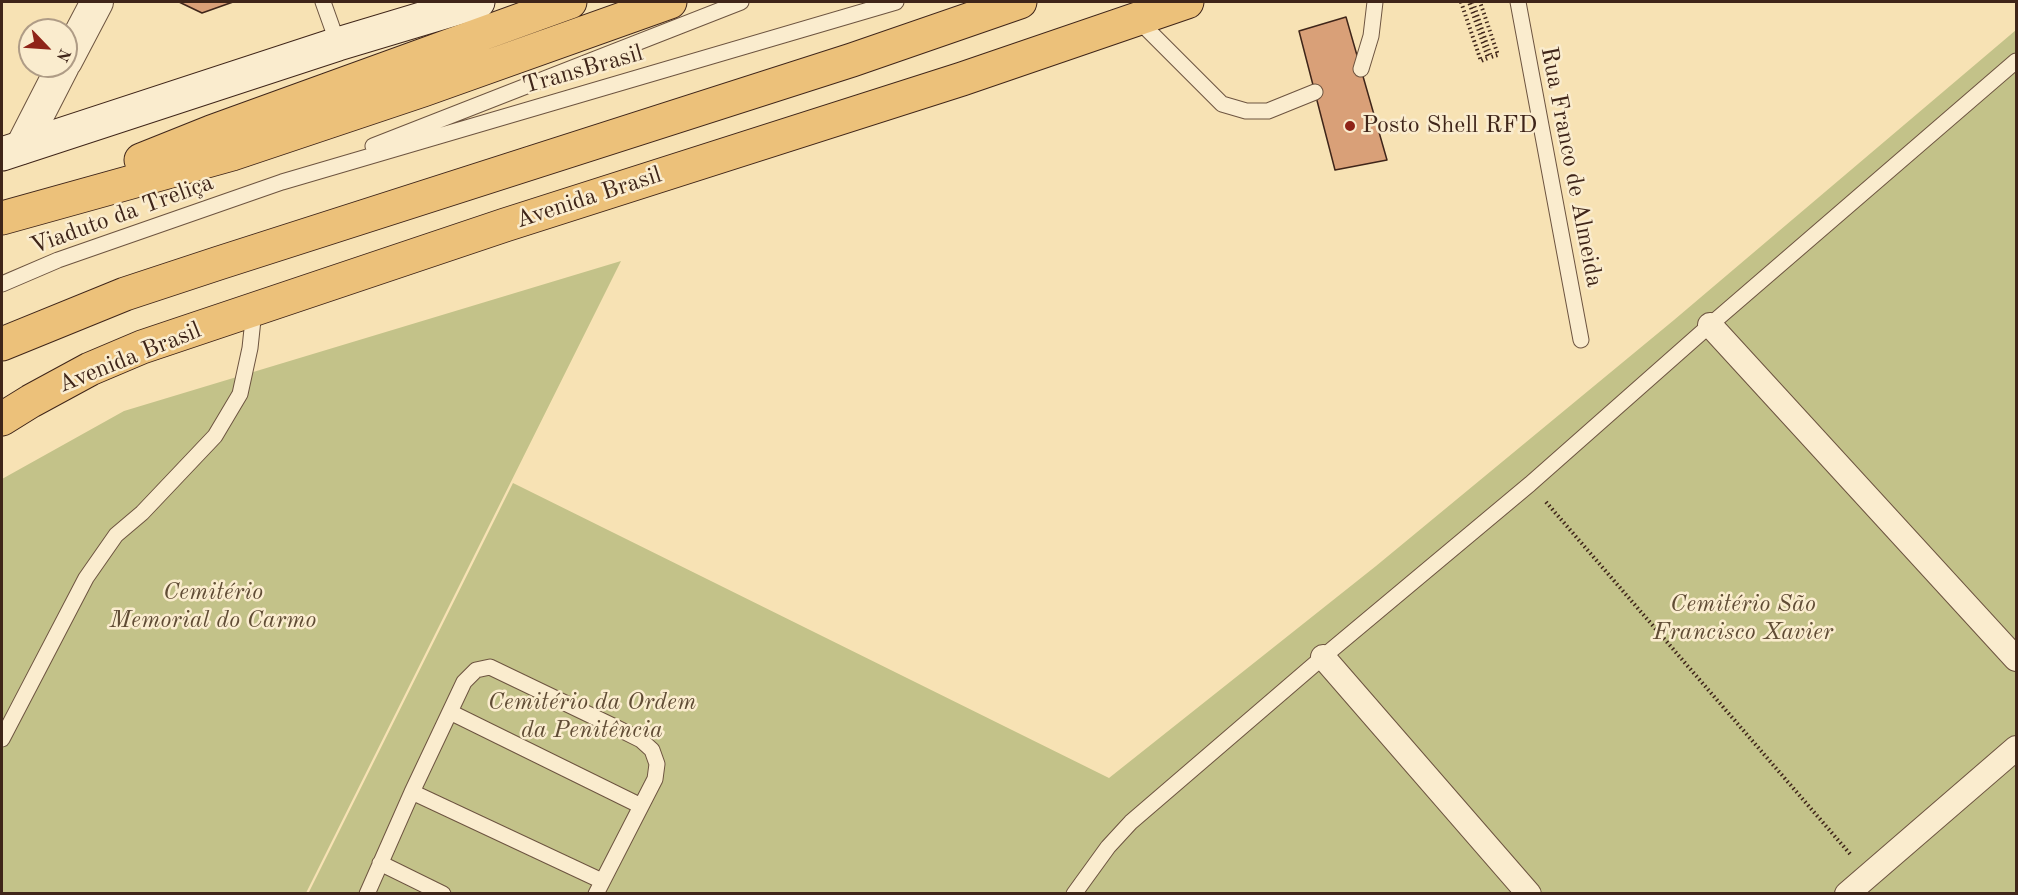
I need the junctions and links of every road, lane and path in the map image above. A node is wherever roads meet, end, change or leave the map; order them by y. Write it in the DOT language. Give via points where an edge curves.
graph roads {
  1 [pos="97,2"];
  2 [pos="322,2"];
  3 [pos="478,2"];
  4 [pos="570,2"];
  5 [pos="670,2"];
  6 [pos="741,2"];
  7 [pos="896,2"];
  8 [pos="1020,2"];
  9 [pos="1187,2"];
  10 [pos="1375,2"];
  11 [pos="1461,2"];
  12 [pos="1471,2"];
  13 [pos="1480,2"];
  14 [pos="1518,2"];
  15 [pos="1135,18"];
  16 [pos="78,38"];
  17 [pos="338,44"];
  18 [pos="2016,61"];
  19 [pos="1361,69"];
  20 [pos="56,78"];
  21 [pos="1315,92"];
  22 [pos="11,151"];
  23 [pos="282,182"];
  24 [pos="259,190"];
  25 [pos="2,217"];
  26 [pos="2,284"];
  27 [pos="254,310"];
  28 [pos="1710,325"];
  29 [pos="51,326"];
  30 [pos="1581,340"];
  31 [pos="2,344"];
  32 [pos="2,354"];
  33 [pos="2,419"];
  34 [pos="1530,484"];
  35 [pos="1323,657"];
  36 [pos="2016,659"];
  37 [pos="450,712"];
  38 [pos="2,739"];
  39 [pos="2016,748"];
  40 [pos="412,792"];
  41 [pos="641,806"];
  42 [pos="380,863"];
  43 [pos="1869,875"];
  44 [pos="599,887"];
  45 [pos="367,894"];
  46 [pos="443,894"];
  47 [pos="1074,894"];
  48 [pos="1529,894"];
  49 [pos="1847,894"];
  1 -- 16 [label="street"];
  2 -- 17 [label="lane"];
  3 -- 17 [label="main road"];
  4 -- 25 [label="highway" via="211,132"];
  5 -- 25 [label="highway" via="232,154"];
  6 -- 23 [label="lane, TransBrasil"];
  7 -- 23 [label="lane, TransBrasil"];
  8 -- 29 [label="highway" via="852,60 208,266 125,294"];
  9 -- 15 [label="highway, Avenida Brasil"];
  10 -- 19 [label="lane" via="1371,36"];
  11 -- 12 [label="path" via="1480,61 1488,58"];
  12 -- 13 [label="path" via="1491,57 1498,55"];
  14 -- 30 [label="lane, Rua Franco de Almeida"];
  15 -- 21 [label="lane" via="1222,104 1246,111 1268,111"];
  15 -- 27 [label="highway, Avenida Brasil" via="962,79"];
  17 -- 22 [label="main road"];
  18 -- 28 [label="lane"];
  20 -- 22 [label="street"];
  23 -- 24 [label="lane, TransBrasil"];
  24 -- 26 [label="lane, Viaduto da Treliça" via="58,260"];
  27 -- 33 [label="highway, Avenida Brasil" via="142,347 90,369"];
  27 -- 38 [label="lane" via="240,394 215,436 116,535 86,578"];
  28 -- 34 [label="lane"];
  28 -- 36 [label="street"];
  29 -- 31 [label="highway"];
  29 -- 32 [label="highway"];
  34 -- 35 [label="lane"];
  34 -- 43 [label="path"];
  35 -- 47 [label="lane" via="1131,822"];
  35 -- 48 [label="street"];
  37 -- 40 [label="lane"];
  37 -- 41 [label="lane"];
  37 -- 41 [label="lane" via="464,682 476,670 490,667 641,740 652,750 657,764 655,779"];
  39 -- 43 [label="street"];
  40 -- 42 [label="lane"];
  40 -- 44 [label="lane"];
  41 -- 44 [label="lane"];
  42 -- 45 [label="lane"];
  42 -- 46 [label="lane"];
  43 -- 49 [label="street"];
}
